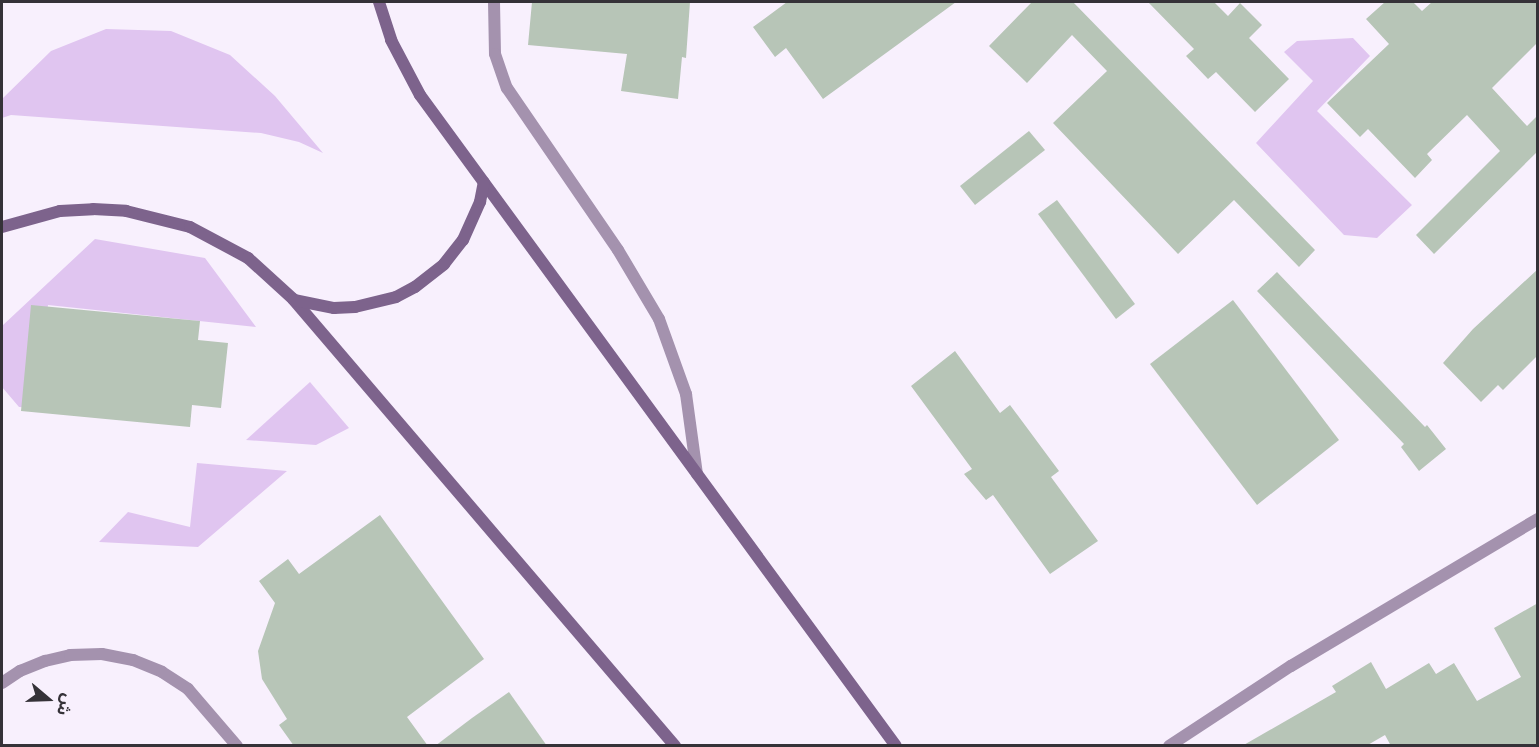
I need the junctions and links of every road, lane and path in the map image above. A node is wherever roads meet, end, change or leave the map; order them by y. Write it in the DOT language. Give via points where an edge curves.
graph roads {
  1 [pos="379,2"];
  2 [pos="494,2"];
  3 [pos="484,182"];
  4 [pos="2,227"];
  5 [pos="293,300"];
  6 [pos="697,474"];
  7 [pos="1538,519"];
  8 [pos="2,683"];
  9 [pos="237,746"];
  10 [pos="675,746"];
  11 [pos="896,746"];
  12 [pos="1169,746"];
  1 -- 3 [label="main road" via="404,68"];
  2 -- 6 [label="street" via="495,54 507,88 618,250 659,319 686,394"];
  3 -- 5 [label="main road" via="480,202 463,240 444,264 415,287 396,297 355,307 334,308"];
  3 -- 6 [label="main road"];
  4 -- 5 [label="main road" via="60,211 126,210 159,217 190,227 248,258"];
  5 -- 10 [label="main road"];
  6 -- 11 [label="main road"];
  7 -- 12 [label="street" via="1291,666"];
  8 -- 9 [label="street" via="45,661 70,656 102,654 133,660 188,689"];
}
